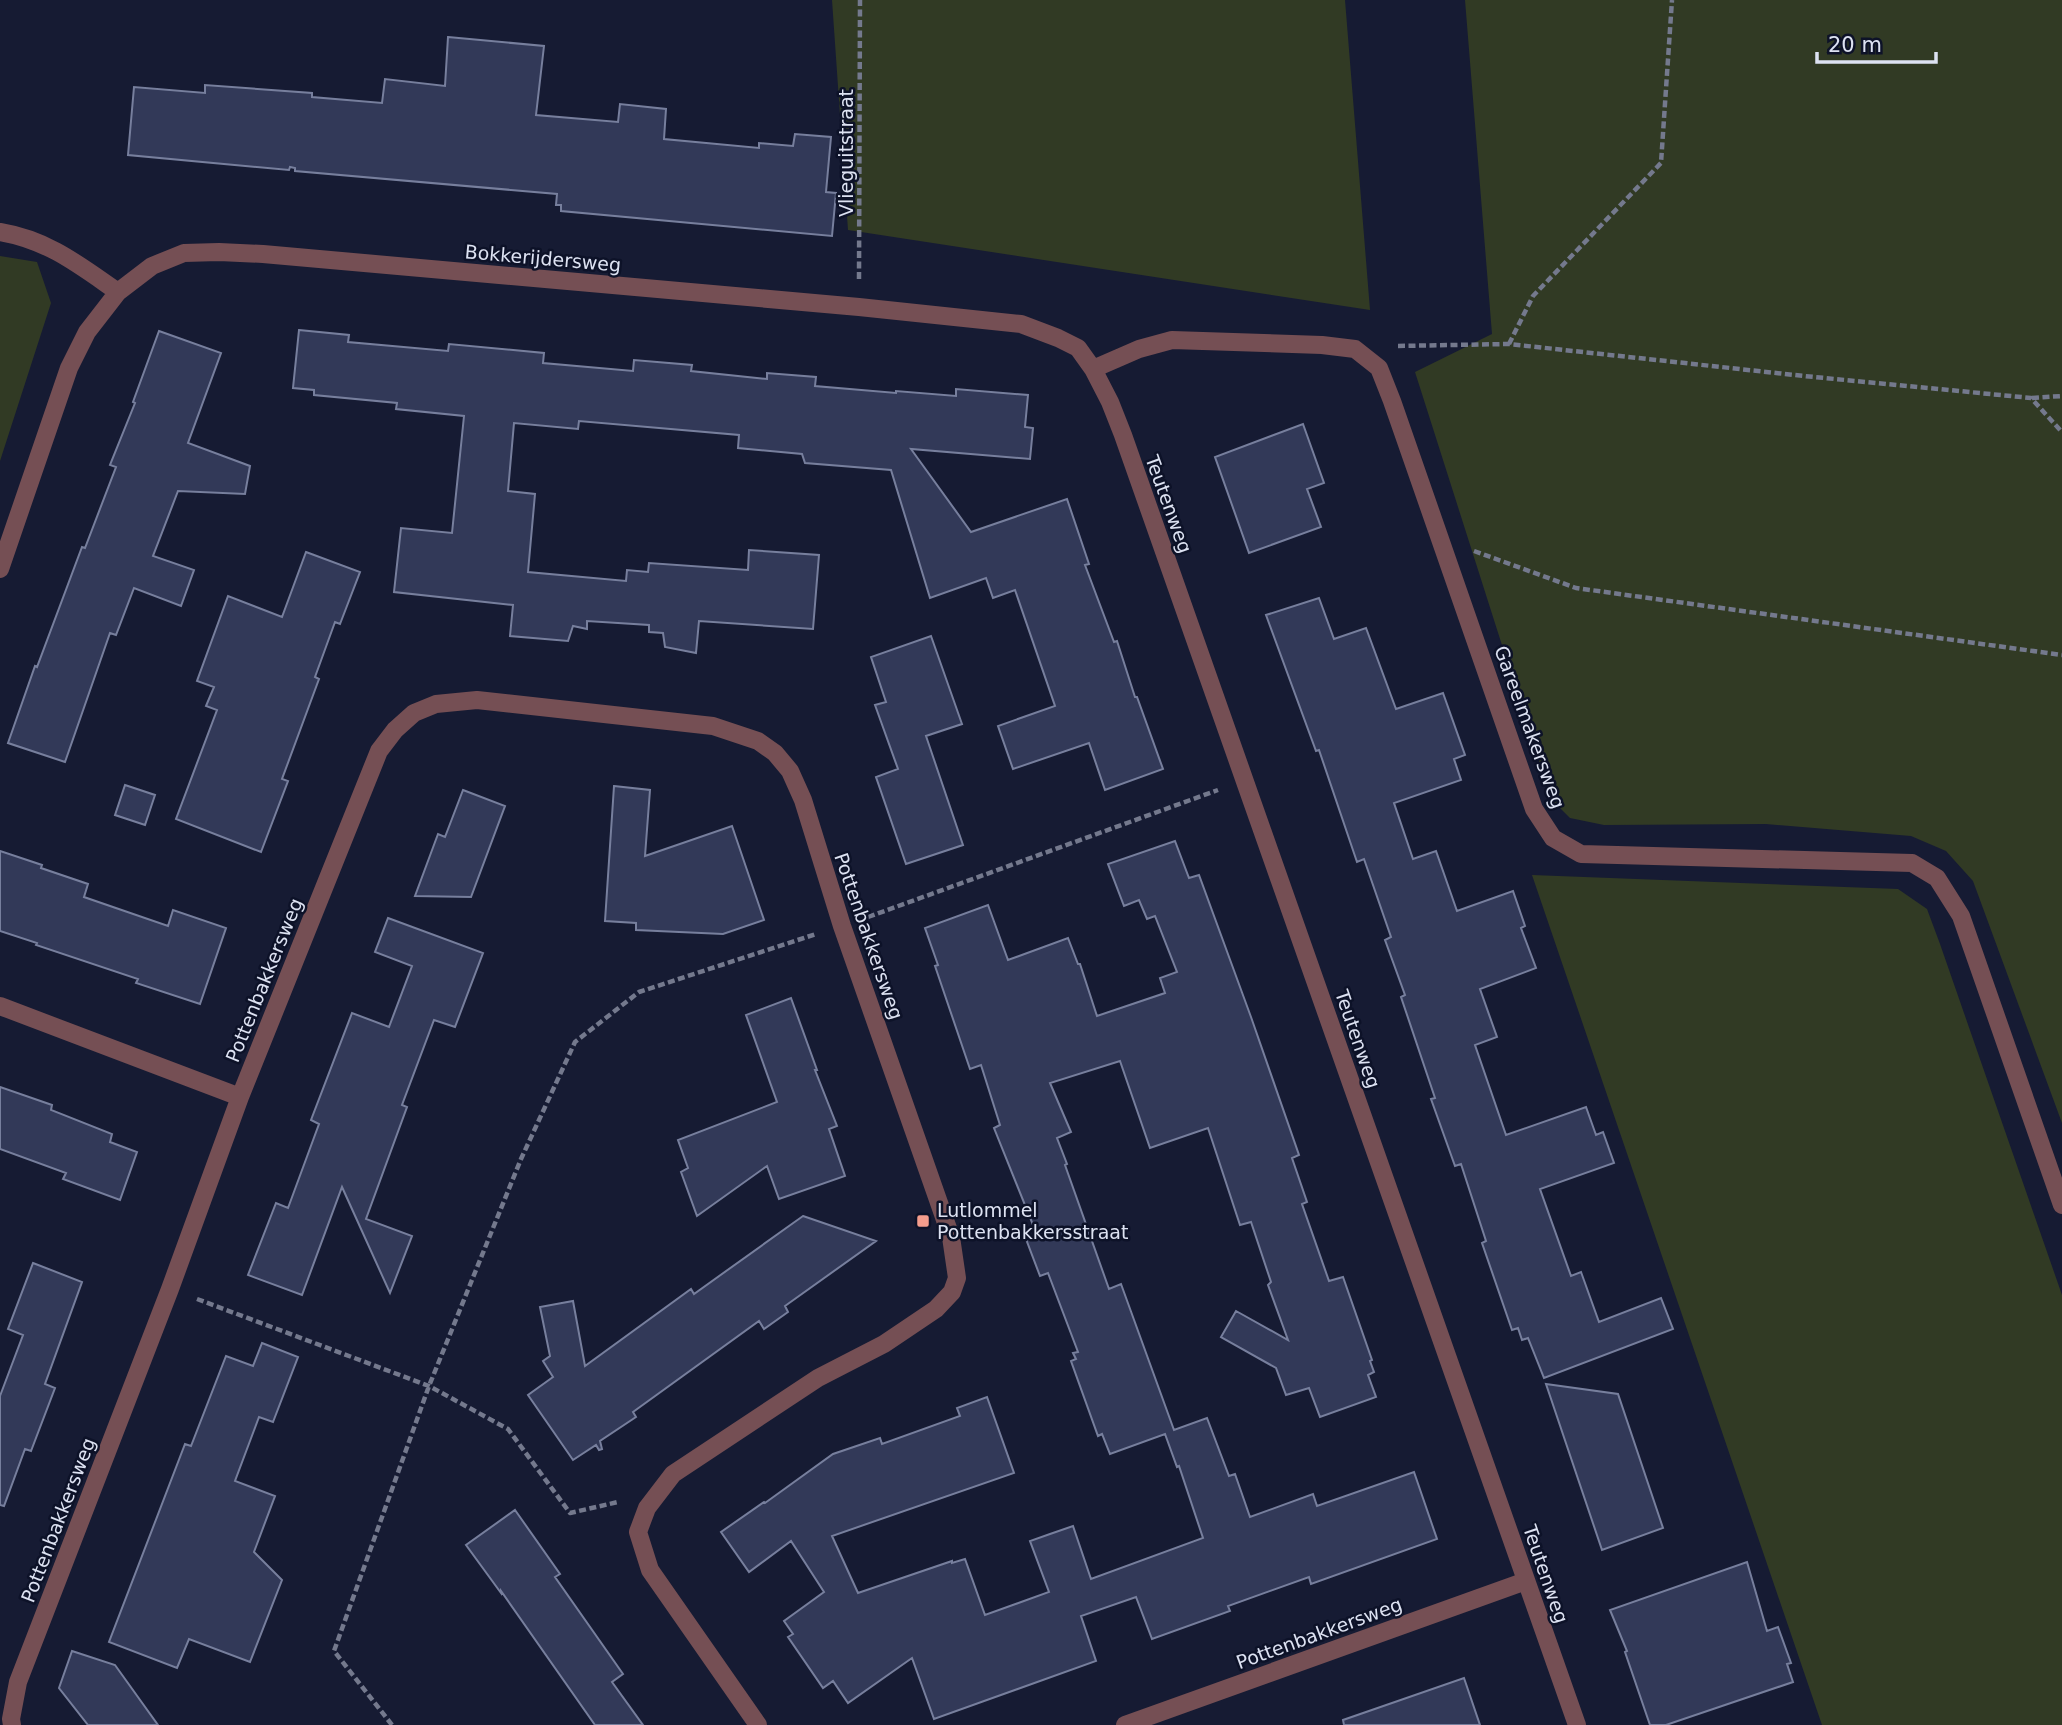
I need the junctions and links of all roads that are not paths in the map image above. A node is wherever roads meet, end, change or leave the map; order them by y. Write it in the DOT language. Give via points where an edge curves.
graph roads {
  1 [pos="0,232"];
  2 [pos="118,292"];
  3 [pos="1093,369"];
  4 [pos="0,569"];
  5 [pos="0,1006"];
  6 [pos="240,1097"];
  7 [pos="2062,1205"];
  8 [pos="1527,1581"];
  9 [pos="12,1725"];
  10 [pos="758,1725"];
  11 [pos="1128,1725"];
  12 [pos="1577,1725"];
  1 -- 2 [label="street" via="49,246"];
  2 -- 3 [label="street, Bokkerijdersweg" via="152,266 184,253 263,254 1021,324 1078,348"];
  2 -- 4 [label="street, Bokkerijdersweg" via="87,332 69,368"];
  3 -- 7 [label="street, Gareelmakersweg" via="1171,340 1355,349 1379,368 1534,809 1553,838 1581,854 1912,863 1937,877 1961,916"];
  3 -- 8 [label="street, Teutenweg" via="1123,435"];
  5 -- 6 [label="street"];
  6 -- 9 [label="street, Pottenbakkersweg" via="18,1682"];
  6 -- 10 [label="street, Pottenbakkersweg" via="379,751 414,713 436,704 477,700 713,726 758,741 790,771 951,1237 957,1278 952,1292 936,1309 884,1344 818,1378 673,1474 647,1508 638,1532 650,1570"];
  8 -- 11 [label="street, Pottenbakkersweg"];
  8 -- 12 [label="street, Teutenweg"];
}
